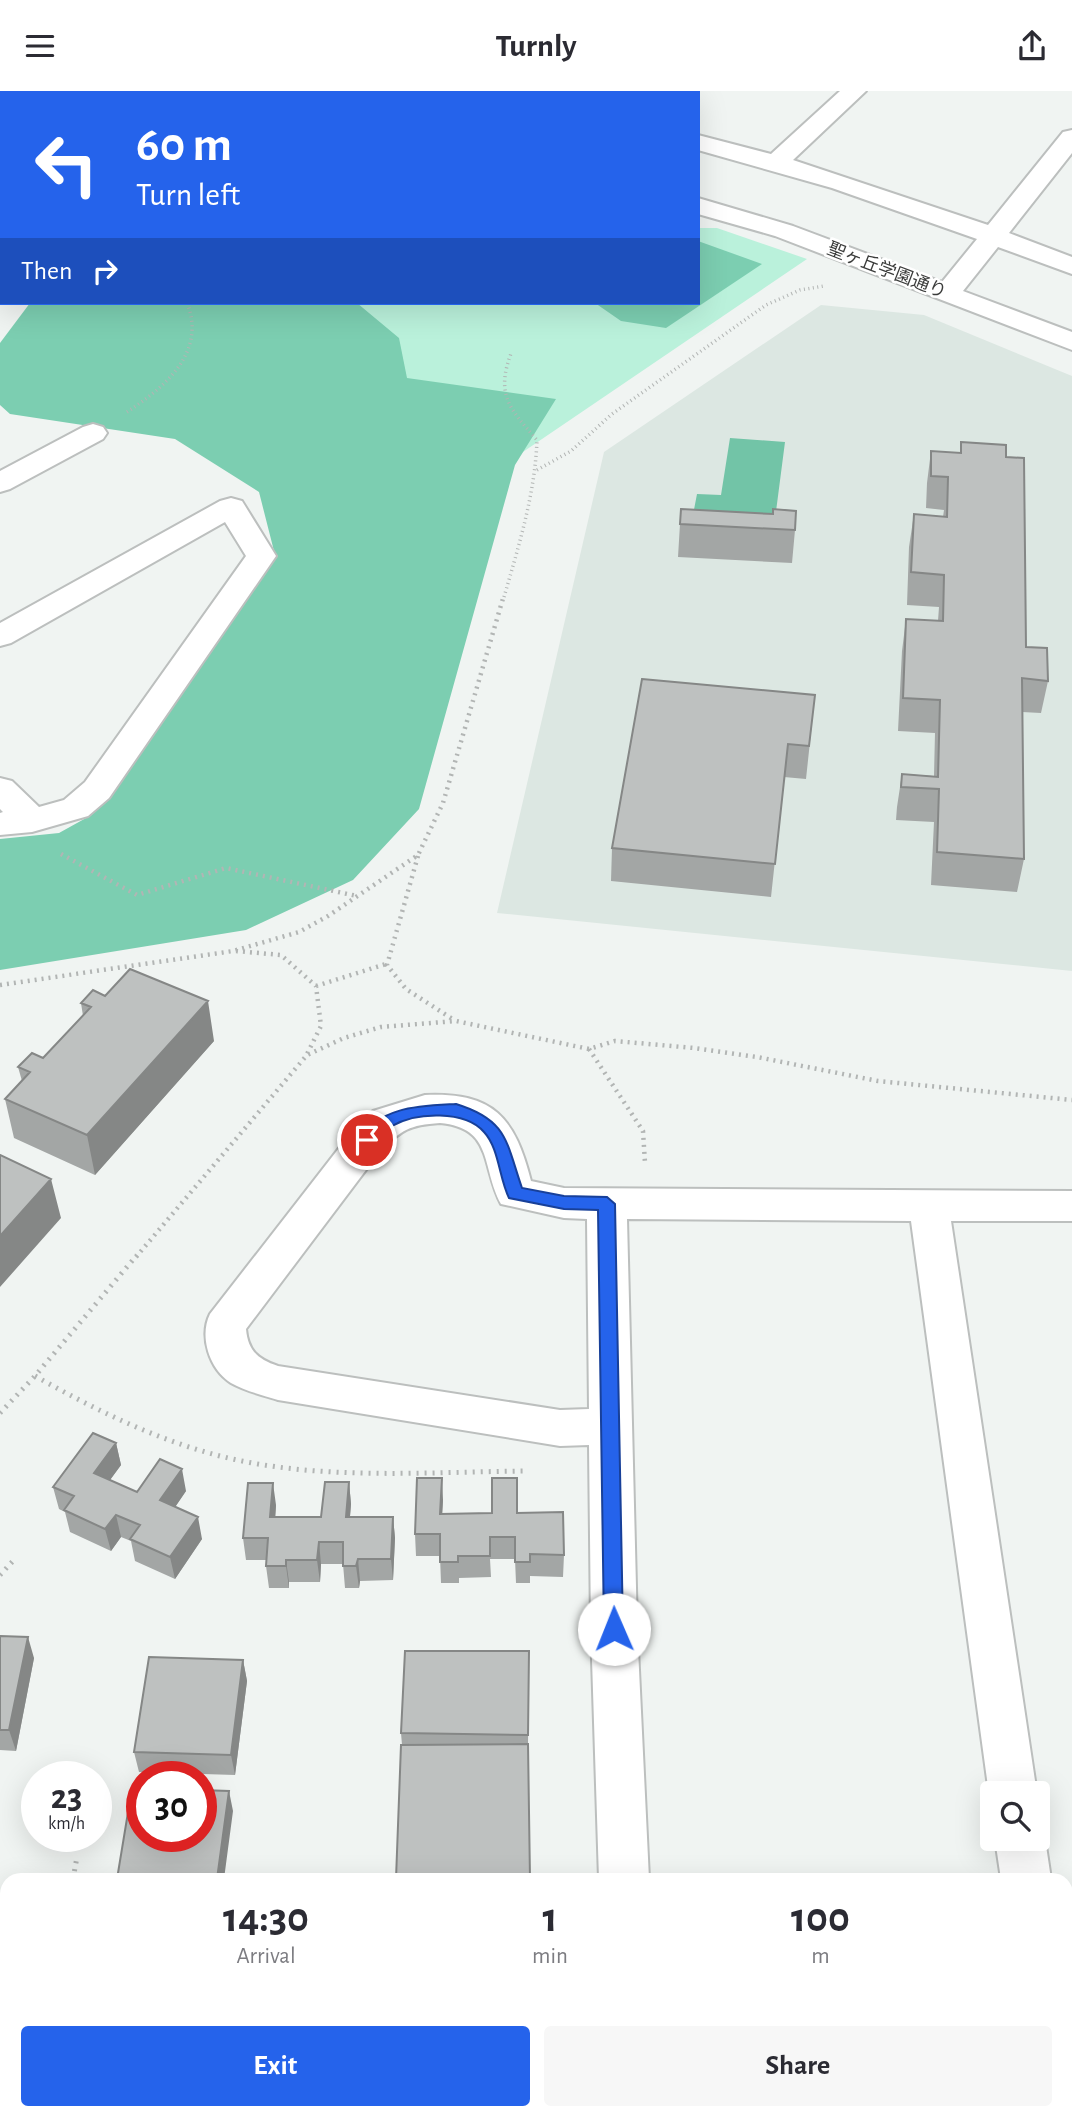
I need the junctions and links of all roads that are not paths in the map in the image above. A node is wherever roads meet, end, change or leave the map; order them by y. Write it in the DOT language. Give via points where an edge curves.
graph roads {
  1 [pos="854,91"];
  2 [pos="1072,137"];
  3 [pos="700,142"];
  4 [pos="777,161"];
  5 [pos="700,207"];
  6 [pos="994,236"];
  7 [pos="1072,266"];
  8 [pos="947,293"];
  9 [pos="1072,342"];
  10 [pos="93,433"];
  11 [pos="0,483"];
  12 [pos="0,636"];
  13 [pos="0,789"];
  14 [pos="28,831"];
  15 [pos="607,1204"];
  16 [pos="929,1205"];
  17 [pos="1072,1206"];
  18 [pos="610,1427"];
  19 [pos="1011,1781"];
  20 [pos="1022,1851"];
  21 [pos="624,1873"];
  22 [pos="1025,1873"];
  1 -- 4 [label="street"];
  2 -- 6 [label="street"];
  3 -- 4 [label="street"];
  4 -- 6 [label="street"];
  5 -- 8 [label="street, 聖ヶ丘学園通り" via="784,231"];
  6 -- 7 [label="street"];
  6 -- 8 [label="street"];
  8 -- 9 [label="street, 聖ヶ丘学園通り"];
  10 -- 11 [label="street"];
  12 -- 14 [label="street" via="230,507 261,556 97,790 76,808"];
  13 -- 14 [label="street"];
  15 -- 16 [label="street"];
  15 -- 18 [label="street"];
  15 -- 18 [label="street" via="564,1203 515,1193 490,1127 456,1110 413,1112 386,1122 367,1140 225,1326 225,1345 233,1361 249,1374 278,1383 560,1428"];
  16 -- 17 [label="street"];
  16 -- 19 [label="street"];
  18 -- 21 [label="street"];
  20 -- 22 [label="street"];
}
